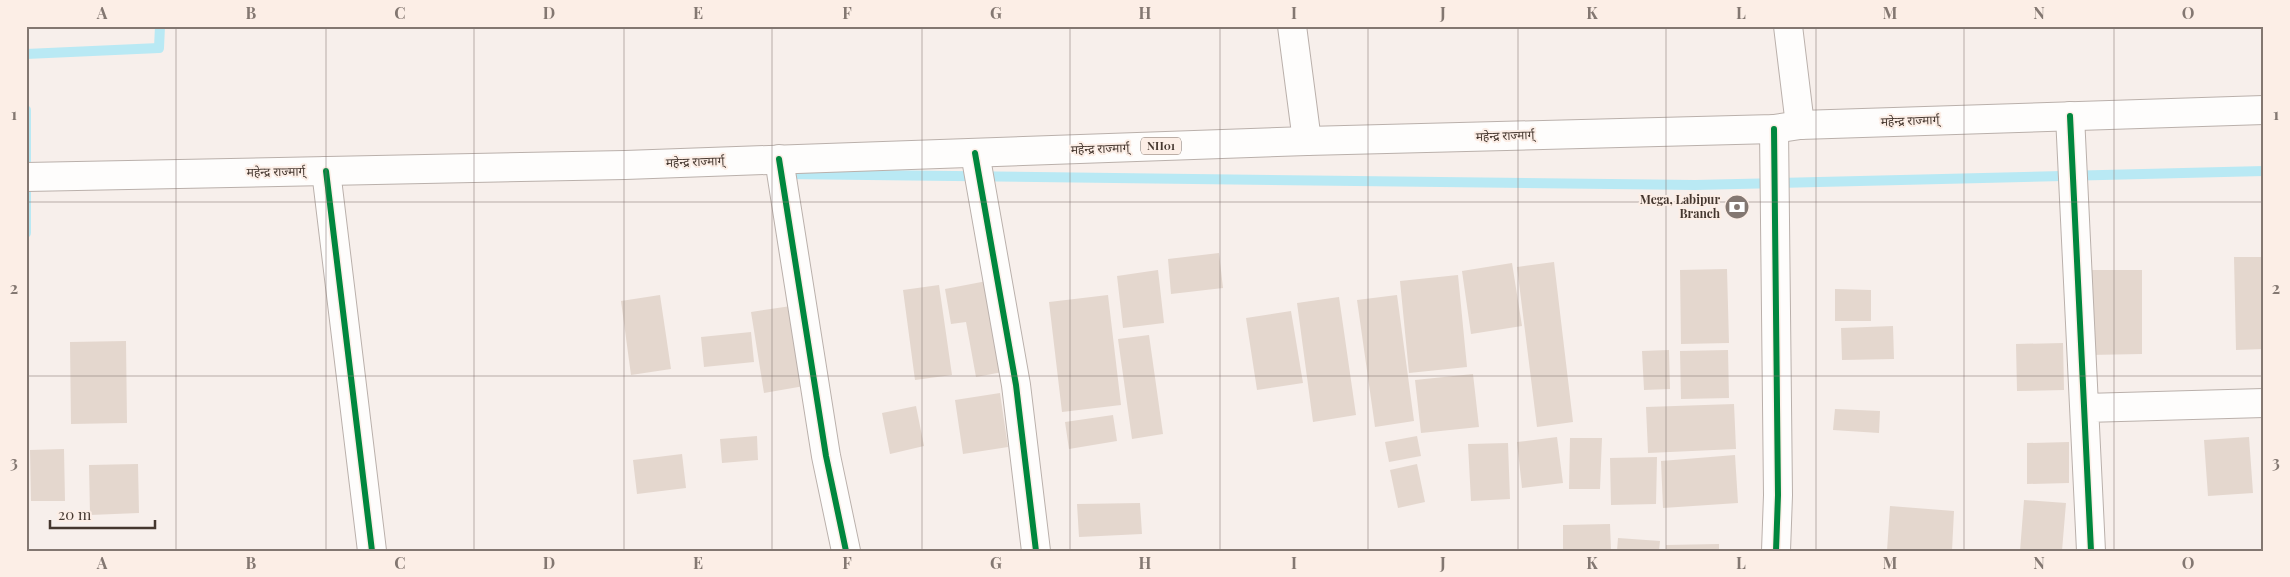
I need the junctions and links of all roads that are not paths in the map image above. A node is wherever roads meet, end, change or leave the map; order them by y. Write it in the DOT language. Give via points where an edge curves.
graph roads {
  1 [pos="1292,26"];
  2 [pos="1788,26"];
  3 [pos="2264,110"];
  4 [pos="2070,116"];
  5 [pos="1800,125"];
  6 [pos="1774,129"];
  7 [pos="1307,141"];
  8 [pos="975,153"];
  9 [pos="779,159"];
  10 [pos="326,171"];
  11 [pos="26,176"];
  12 [pos="2264,403"];
  13 [pos="2085,408"];
  14 [pos="372,551"];
  15 [pos="846,551"];
  16 [pos="1036,551"];
  17 [pos="1776,551"];
  18 [pos="2092,551"];
  1 -- 7 [label="main road"];
  2 -- 5 [label="main road"];
  3 -- 4 [label="main road, महेन्द्र राज्मार्ग् / NH01"];
  4 -- 5 [label="main road, महेन्द्र राज्मार्ग् / NH01"];
  4 -- 13 [label="main road"];
  5 -- 6 [label="main road, महेन्द्र राज्मार्ग् / NH01"];
  6 -- 7 [label="main road, महेन्द्र राज्मार्ग् / NH01"];
  6 -- 17 [label="main road"];
  7 -- 8 [label="main road, महेन्द्र राज्मार्ग् / NH01"];
  8 -- 9 [label="main road, महेन्द्र राज्मार्ग् / NH01"];
  8 -- 16 [label="main road" via="1016,385"];
  9 -- 10 [label="main road, महेन्द्र राज्मार्ग् / NH01"];
  9 -- 15 [label="main road" via="826,456"];
  10 -- 11 [label="main road, महेन्द्र राज्मार्ग् / NH01"];
  10 -- 14 [label="main road"];
  12 -- 13 [label="main road"];
  13 -- 18 [label="main road"];
}
